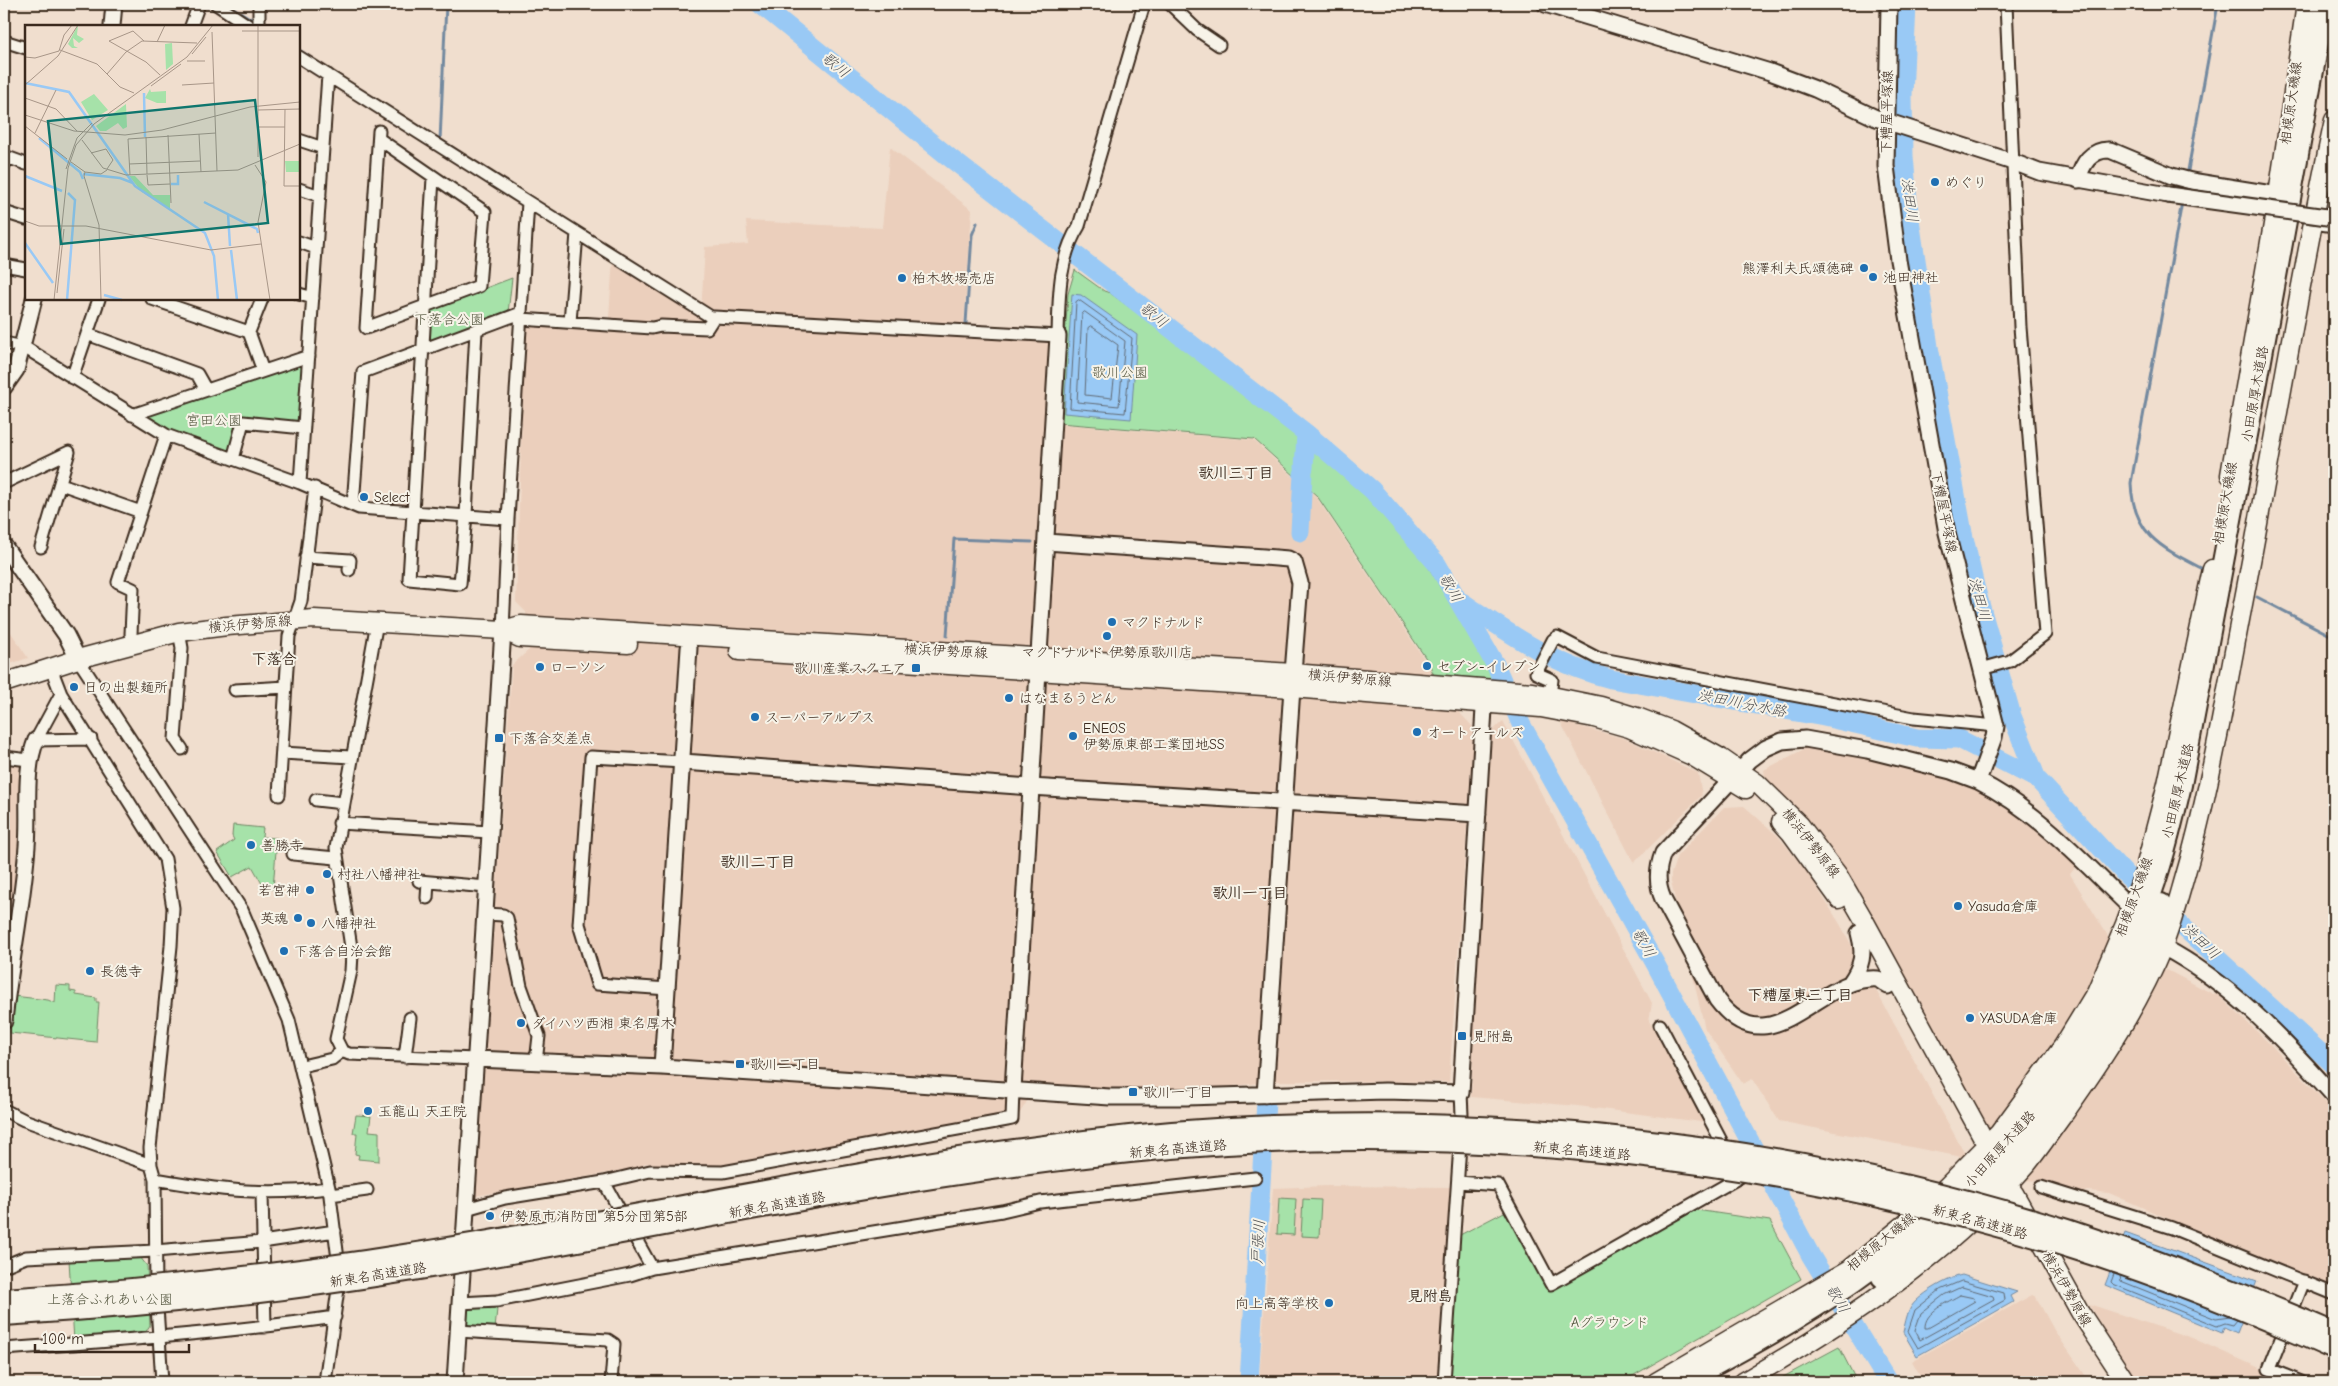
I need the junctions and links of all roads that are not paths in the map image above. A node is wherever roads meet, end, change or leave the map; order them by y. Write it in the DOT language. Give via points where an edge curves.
graph roads {
  1 [pos="114,4"];
  2 [pos="198,4"];
  3 [pos="216,4"];
  4 [pos="259,4"];
  5 [pos="1144,4"];
  6 [pos="1170,4"];
  7 [pos="1545,4"];
  8 [pos="1889,4"];
  9 [pos="2006,4"];
  10 [pos="2306,4"];
  11 [pos="2313,4"];
  12 [pos="2325,4"];
  13 [pos="2334,22"];
  14 [pos="112,25"];
  15 [pos="191,25"];
  16 [pos="248,25"];
  17 [pos="259,25"];
  18 [pos="2302,33"];
  19 [pos="4,41"];
  20 [pos="1219,45"];
  21 [pos="25,48"];
  22 [pos="300,58"];
  23 [pos="328,75"];
  24 [pos="2334,120"];
  25 [pos="1889,122"];
  26 [pos="300,140"];
  27 [pos="323,148"];
  28 [pos="7,157"];
  29 [pos="2013,162"];
  30 [pos="25,164"];
  31 [pos="433,178"];
  32 [pos="2078,180"];
  33 [pos="300,189"];
  34 [pos="2278,195"];
  35 [pos="320,196"];
  36 [pos="528,202"];
  37 [pos="4,212"];
  38 [pos="2334,218"];
  39 [pos="25,220"];
  40 [pos="2313,223"];
  41 [pos="2334,226"];
  42 [pos="577,233"];
  43 [pos="300,242"];
  44 [pos="316,248"];
  45 [pos="4,265"];
  46 [pos="25,269"];
  47 [pos="300,294"];
  48 [pos="313,298"];
  49 [pos="34,300"];
  50 [pos="99,300"];
  51 [pos="155,300"];
  52 [pos="262,300"];
  53 [pos="424,307"];
  54 [pos="521,316"];
  55 [pos="714,317"];
  56 [pos="570,322"];
  57 [pos="476,331"];
  58 [pos="250,332"];
  59 [pos="87,334"];
  60 [pos="1058,336"];
  61 [pos="4,343"];
  62 [pos="24,347"];
  63 [pos="422,351"];
  64 [pos="309,356"];
  65 [pos="263,371"];
  66 [pos="72,378"];
  67 [pos="4,387"];
  68 [pos="206,390"];
  69 [pos="132,415"];
  70 [pos="303,428"];
  71 [pos="166,435"];
  72 [pos="233,459"];
  73 [pos="4,483"];
  74 [pos="300,483"];
  75 [pos="61,484"];
  76 [pos="315,488"];
  77 [pos="353,505"];
  78 [pos="412,511"];
  79 [pos="140,512"];
  80 [pos="466,515"];
  81 [pos="508,519"];
  82 [pos="1046,542"];
  83 [pos="4,546"];
  84 [pos="41,547"];
  85 [pos="306,556"];
  86 [pos="350,560"];
  87 [pos="295,620"];
  88 [pos="377,622"];
  89 [pos="503,630"];
  90 [pos="178,632"];
  91 [pos="131,634"];
  92 [pos="689,648"];
  93 [pos="78,659"];
  94 [pos="1039,665"];
  95 [pos="51,668"];
  96 [pos="1981,669"];
  97 [pos="1293,681"];
  98 [pos="4,683"];
  99 [pos="286,687"];
  100 [pos="235,690"];
  101 [pos="61,694"];
  102 [pos="1490,696"];
  103 [pos="1546,701"];
  104 [pos="1995,732"];
  105 [pos="92,739"];
  106 [pos="36,740"];
  107 [pos="182,749"];
  108 [pos="282,753"];
  109 [pos="4,757"];
  110 [pos="352,757"];
  111 [pos="29,760"];
  112 [pos="683,762"];
  113 [pos="1737,775"];
  114 [pos="1979,778"];
  115 [pos="1031,787"];
  116 [pos="279,795"];
  117 [pos="316,800"];
  118 [pos="1286,802"];
  119 [pos="342,803"];
  120 [pos="1478,814"];
  121 [pos="339,823"];
  122 [pos="490,832"];
  123 [pos="294,854"];
  124 [pos="336,858"];
  125 [pos="2160,886"];
  126 [pos="487,887"];
  127 [pos="427,898"];
  128 [pos="485,914"];
  129 [pos="2150,919"];
  130 [pos="1859,933"];
  131 [pos="10,939"];
  132 [pos="1850,984"];
  133 [pos="1888,986"];
  134 [pos="668,990"];
  135 [pos="410,1018"];
  136 [pos="4,1021"];
  137 [pos="1660,1025"];
  138 [pos="342,1051"];
  139 [pos="405,1056"];
  140 [pos="476,1059"];
  141 [pos="536,1062"];
  142 [pos="302,1066"];
  143 [pos="662,1067"];
  144 [pos="2310,1070"];
  145 [pos="2334,1084"];
  146 [pos="1013,1090"];
  147 [pos="1461,1093"];
  148 [pos="1265,1095"];
  149 [pos="2334,1096"];
  150 [pos="4,1110"];
  151 [pos="151,1164"];
  152 [pos="1255,1178"];
  153 [pos="155,1179"];
  154 [pos="604,1182"];
  155 [pos="1458,1182"];
  156 [pos="2041,1187"];
  157 [pos="329,1191"];
  158 [pos="262,1193"];
  159 [pos="363,1193"];
  160 [pos="466,1209"];
  161 [pos="335,1231"];
  162 [pos="262,1242"];
  163 [pos="156,1251"];
  164 [pos="690,1262"];
  165 [pos="4,1266"];
  166 [pos="652,1268"];
  167 [pos="708,1268"];
  168 [pos="2304,1281"];
  169 [pos="1858,1287"];
  170 [pos="4,1294"];
  171 [pos="86,1294"];
  172 [pos="2334,1294"];
  173 [pos="4,1299"];
  174 [pos="460,1303"];
  175 [pos="1827,1307"];
  176 [pos="4,1315"];
  177 [pos="335,1317"];
  178 [pos="266,1327"];
  179 [pos="458,1331"];
  180 [pos="2334,1332"];
  181 [pos="160,1338"];
  182 [pos="4,1349"];
  183 [pos="2334,1349"];
  184 [pos="162,1382"];
  185 [pos="325,1382"];
  186 [pos="455,1382"];
  187 [pos="611,1382"];
  188 [pos="1444,1382"];
  189 [pos="1656,1382"];
  190 [pos="1683,1382"];
  191 [pos="1710,1382"];
  192 [pos="1743,1382"];
  193 [pos="2112,1382"];
  194 [pos="2126,1382"];
  195 [pos="2301,1382"];
  1 -- 14 [label="street"];
  2 -- 15 [label="street"];
  3 -- 16 [label="street"];
  4 -- 17 [label="street"];
  5 -- 60 [label="street" via="1079,226 1060,276"];
  6 -- 20 [label="street" via="1197,30"];
  7 -- 25 [label="street" via="1770,72"];
  8 -- 25 [label="street, 下糟屋平塚線"];
  9 -- 29 [label="street"];
  10 -- 18 [label="main road, 相模原大磯線"];
  11 -- 18 [label="street"];
  12 -- 125 [label="highway, 小田原厚木道路" via="2182,785"];
  13 -- 125 [label="highway, 小田原厚木道路" via="2195,790 2181,844"];
  18 -- 34 [label="main road, 相模原大磯線"];
  19 -- 21 [label="street"];
  22 -- 23 [label="street"];
  23 -- 27 [label="street"];
  23 -- 36 [label="street"];
  24 -- 40 [label="main road, 相模原大磯線"];
  25 -- 29 [label="street"];
  25 -- 96 [label="street, 下糟屋平塚線" via="1886,166 1899,269 1946,533"];
  26 -- 27 [label="street"];
  27 -- 35 [label="street"];
  28 -- 30 [label="street"];
  29 -- 32 [label="street" via="2039,172"];
  29 -- 96 [label="street" via="2020,327 2045,634 2010,661"];
  31 -- 53 [label="street"];
  31 -- 53 [label="street" via="485,212 479,286"];
  31 -- 53 [label="street" via="379,135 366,328"];
  32 -- 34 [label="street" via="2082,165 2090,156 2110,150 2172,176"];
  32 -- 38 [label="street, bridge" via="2168,196"];
  33 -- 35 [label="street"];
  34 -- 125 [label="main road, 相模原大磯線" via="2221,524 2167,784"];
  35 -- 44 [label="street"];
  36 -- 42 [label="street"];
  36 -- 54 [label="street"];
  37 -- 39 [label="street"];
  40 -- 41 [label="street"];
  40 -- 125 [label="main road, 相模原大磯線" via="2206,798"];
  42 -- 55 [label="street"];
  42 -- 56 [label="street"];
  43 -- 44 [label="street"];
  44 -- 48 [label="street"];
  45 -- 46 [label="street"];
  47 -- 48 [label="street"];
  48 -- 64 [label="street"];
  49 -- 62 [label="street"];
  50 -- 59 [label="street"];
  51 -- 58 [label="street"];
  52 -- 58 [label="street"];
  53 -- 63 [label="street"];
  54 -- 56 [label="street"];
  54 -- 57 [label="street"];
  54 -- 81 [label="street"];
  55 -- 56 [label="street" via="707,328"];
  55 -- 60 [label="street"];
  57 -- 63 [label="street"];
  57 -- 80 [label="street"];
  58 -- 65 [label="street"];
  59 -- 66 [label="street"];
  59 -- 68 [label="street" via="197,374"];
  60 -- 82 [label="street"];
  61 -- 62 [label="street"];
  62 -- 66 [label="street"];
  62 -- 67 [label="street" via="16,370"];
  63 -- 77 [label="street" via="363,372"];
  63 -- 78 [label="street"];
  64 -- 65 [label="street"];
  64 -- 70 [label="street"];
  65 -- 68 [label="street"];
  66 -- 69 [label="street"];
  68 -- 69 [label="street"];
  69 -- 71 [label="street"];
  70 -- 72 [label="street" via="242,422"];
  70 -- 74 [label="street"];
  71 -- 72 [label="street"];
  71 -- 79 [label="street"];
  72 -- 74 [label="street"];
  73 -- 75 [label="street" via="69,452"];
  74 -- 76 [label="street"];
  75 -- 79 [label="street"];
  75 -- 84 [label="street"];
  76 -- 77 [label="street"];
  76 -- 85 [label="street"];
  77 -- 78 [label="street"];
  78 -- 80 [label="street"];
  78 -- 80 [label="street" via="409,579 460,584"];
  79 -- 91 [label="street" via="118,582 132,588"];
  80 -- 81 [label="street"];
  81 -- 89 [label="street"];
  82 -- 94 [label="street"];
  82 -- 97 [label="street" via="1264,557 1294,562 1300,583"];
  83 -- 93 [label="street" via="62,629"];
  85 -- 86 [label="street"];
  85 -- 87 [label="street" via="301,601"];
  87 -- 88 [label="main road, 横浜伊勢原線"];
  87 -- 90 [label="main road, 横浜伊勢原線"];
  87 -- 99 [label="street" via="289,636"];
  88 -- 89 [label="main road, 横浜伊勢原線"];
  88 -- 110 [label="street"];
  89 -- 92 [label="main road, 横浜伊勢原線" via="520,638"];
  89 -- 94 [label="main road, 横浜伊勢原線" via="521,625"];
  89 -- 122 [label="street"];
  90 -- 93 [label="main road, 横浜伊勢原線"];
  90 -- 107 [label="street" via="182,648 179,733 175,739"];
  92 -- 94 [label="main road, 横浜伊勢原線"];
  92 -- 112 [label="street"];
  93 -- 95 [label="main road, 横浜伊勢原線"];
  93 -- 142 [label="street" via="242,910 290,1020"];
  94 -- 97 [label="main road, 横浜伊勢原線"];
  94 -- 115 [label="street"];
  95 -- 98 [label="main road, 横浜伊勢原線"];
  95 -- 101 [label="street"];
  96 -- 104 [label="street, 下糟屋平塚線"];
  97 -- 102 [label="main road, 横浜伊勢原線"];
  97 -- 118 [label="street"];
  99 -- 100 [label="street"];
  99 -- 108 [label="street"];
  101 -- 105 [label="street"];
  101 -- 106 [label="street"];
  102 -- 103 [label="main road, 横浜伊勢原線"];
  102 -- 103 [label="main road, 横浜伊勢原線" via="1532,692"];
  102 -- 120 [label="street"];
  103 -- 104 [label="street" via="1552,680 1536,672 1557,637 1597,658"];
  103 -- 113 [label="main road, 横浜伊勢原線" via="1629,728"];
  104 -- 114 [label="street"];
  105 -- 106 [label="street"];
  105 -- 151 [label="street" via="165,859 170,884 173,908 171,946"];
  106 -- 111 [label="street"];
  108 -- 110 [label="street"];
  108 -- 116 [label="street"];
  109 -- 111 [label="street"];
  110 -- 119 [label="street"];
  111 -- 131 [label="street" via="27,844 21,906"];
  112 -- 115 [label="street"];
  112 -- 134 [label="street"];
  112 -- 134 [label="street" via="591,757 579,924 597,984"];
  113 -- 114 [label="street" via="1766,748 1782,741 1805,739"];
  113 -- 130 [label="main road, 横浜伊勢原線" via="1791,832 1834,890"];
  113 -- 132 [label="street" via="1663,853 1657,877 1663,899 1717,1000 1733,1019 1769,1025"];
  113 -- 133 [label="main road, 横浜伊勢原線" via="1780,804 1800,824 1838,875 1977,1140"];
  114 -- 129 [label="street" via="2023,807"];
  115 -- 118 [label="street"];
  115 -- 146 [label="street"];
  117 -- 119 [label="street"];
  118 -- 120 [label="street"];
  118 -- 148 [label="street"];
  119 -- 121 [label="street"];
  120 -- 147 [label="street"];
  121 -- 122 [label="street"];
  121 -- 124 [label="street"];
  122 -- 126 [label="street"];
  123 -- 124 [label="street"];
  124 -- 138 [label="street" via="352,954 336,1038"];
  125 -- 129 [label="highway, 小田原厚木道路"];
  125 -- 129 [label="main road, 相模原大磯線"];
  126 -- 127 [label="street" via="424,882"];
  126 -- 128 [label="street"];
  128 -- 140 [label="street"];
  128 -- 141 [label="street" via="507,918 521,986 539,1036"];
  129 -- 144 [label="street"];
  129 -- 169 [label="main road, 相模原大磯線" via="1999,1133 1946,1187"];
  129 -- 169 [label="highway, 小田原厚木道路" via="2132,976 2109,1022 2087,1061 2034,1137 1964,1211 1916,1252"];
  129 -- 169 [label="main road, 相模原大磯線" via="2120,1030 2029,1162 1993,1201 1938,1251"];
  130 -- 132 [label="street" via="1863,958"];
  130 -- 133 [label="main road, 横浜伊勢原線"];
  131 -- 136 [label="street"];
  132 -- 133 [label="street" via="1871,978"];
  134 -- 143 [label="street"];
  135 -- 139 [label="street"];
  137 -- 155 [label="street" via="1740,1177 1551,1284 1498,1185"];
  138 -- 139 [label="street" via="348,1054"];
  138 -- 142 [label="street" via="332,1059"];
  139 -- 140 [label="street"];
  140 -- 141 [label="street"];
  140 -- 160 [label="street"];
  141 -- 143 [label="street"];
  142 -- 157 [label="street"];
  143 -- 146 [label="street"];
  144 -- 145 [label="street"];
  144 -- 149 [label="street"];
  146 -- 148 [label="street" via="1110,1097"];
  146 -- 154 [label="street" via="1012,1119 1008,1120 723,1172 650,1171"];
  147 -- 148 [label="street" via="1385,1091"];
  147 -- 155 [label="street"];
  150 -- 151 [label="street"];
  151 -- 153 [label="street"];
  152 -- 164 [label="street" via="1040,1202"];
  153 -- 158 [label="street" via="217,1190"];
  153 -- 163 [label="street"];
  154 -- 160 [label="street" via="505,1198"];
  154 -- 166 [label="street"];
  155 -- 188 [label="street"];
  156 -- 168 [label="street" via="2172,1228"];
  157 -- 158 [label="street"];
  157 -- 159 [label="street"];
  157 -- 161 [label="street"];
  158 -- 162 [label="street"];
  160 -- 174 [label="street"];
  161 -- 162 [label="street"];
  161 -- 177 [label="street" via="340,1275"];
  162 -- 163 [label="street"];
  162 -- 178 [label="street"];
  163 -- 165 [label="street" via="26,1257"];
  163 -- 181 [label="street"];
  164 -- 166 [label="street"];
  164 -- 167 [label="street"];
  166 -- 174 [label="street" via="497,1301"];
  168 -- 172 [label="street"];
  168 -- 195 [label="street" via="2269,1368"];
  169 -- 175 [label="highway, 小田原厚木道路"];
  169 -- 175 [label="main road, 相模原大磯線"];
  170 -- 171 [label="highway, bridge"];
  171 -- 173 [label="highway, 新東名高速道路, bridge"];
  171 -- 180 [label="highway, 新東名高速道路, bridge" via="260,1276 387,1258 880,1171 1070,1143 1265,1126 1412,1125 1613,1138 1793,1163 1883,1181 2062,1229 2150,1258"];
  174 -- 179 [label="street"];
  175 -- 189 [label="main road, 相模原大磯線"];
  175 -- 190 [label="highway, 小田原厚木道路"];
  175 -- 191 [label="highway, 小田原厚木道路"];
  175 -- 192 [label="main road, 相模原大磯線"];
  176 -- 183 [label="highway, 新東名高速道路, bridge" via="142,1305 284,1289 483,1258 874,1188 1071,1159 1256,1143 1415,1140 1601,1151 1792,1178 1880,1196 2060,1244 2241,1310"];
  177 -- 178 [label="street"];
  177 -- 185 [label="street"];
  178 -- 181 [label="street"];
  179 -- 186 [label="street"];
  179 -- 187 [label="street" via="608,1340 614,1344"];
  181 -- 182 [label="street"];
  181 -- 184 [label="street"];
  193 -- 194 [label="main road, 横浜伊勢原線" via="2069,1317 2010,1198"];
}
